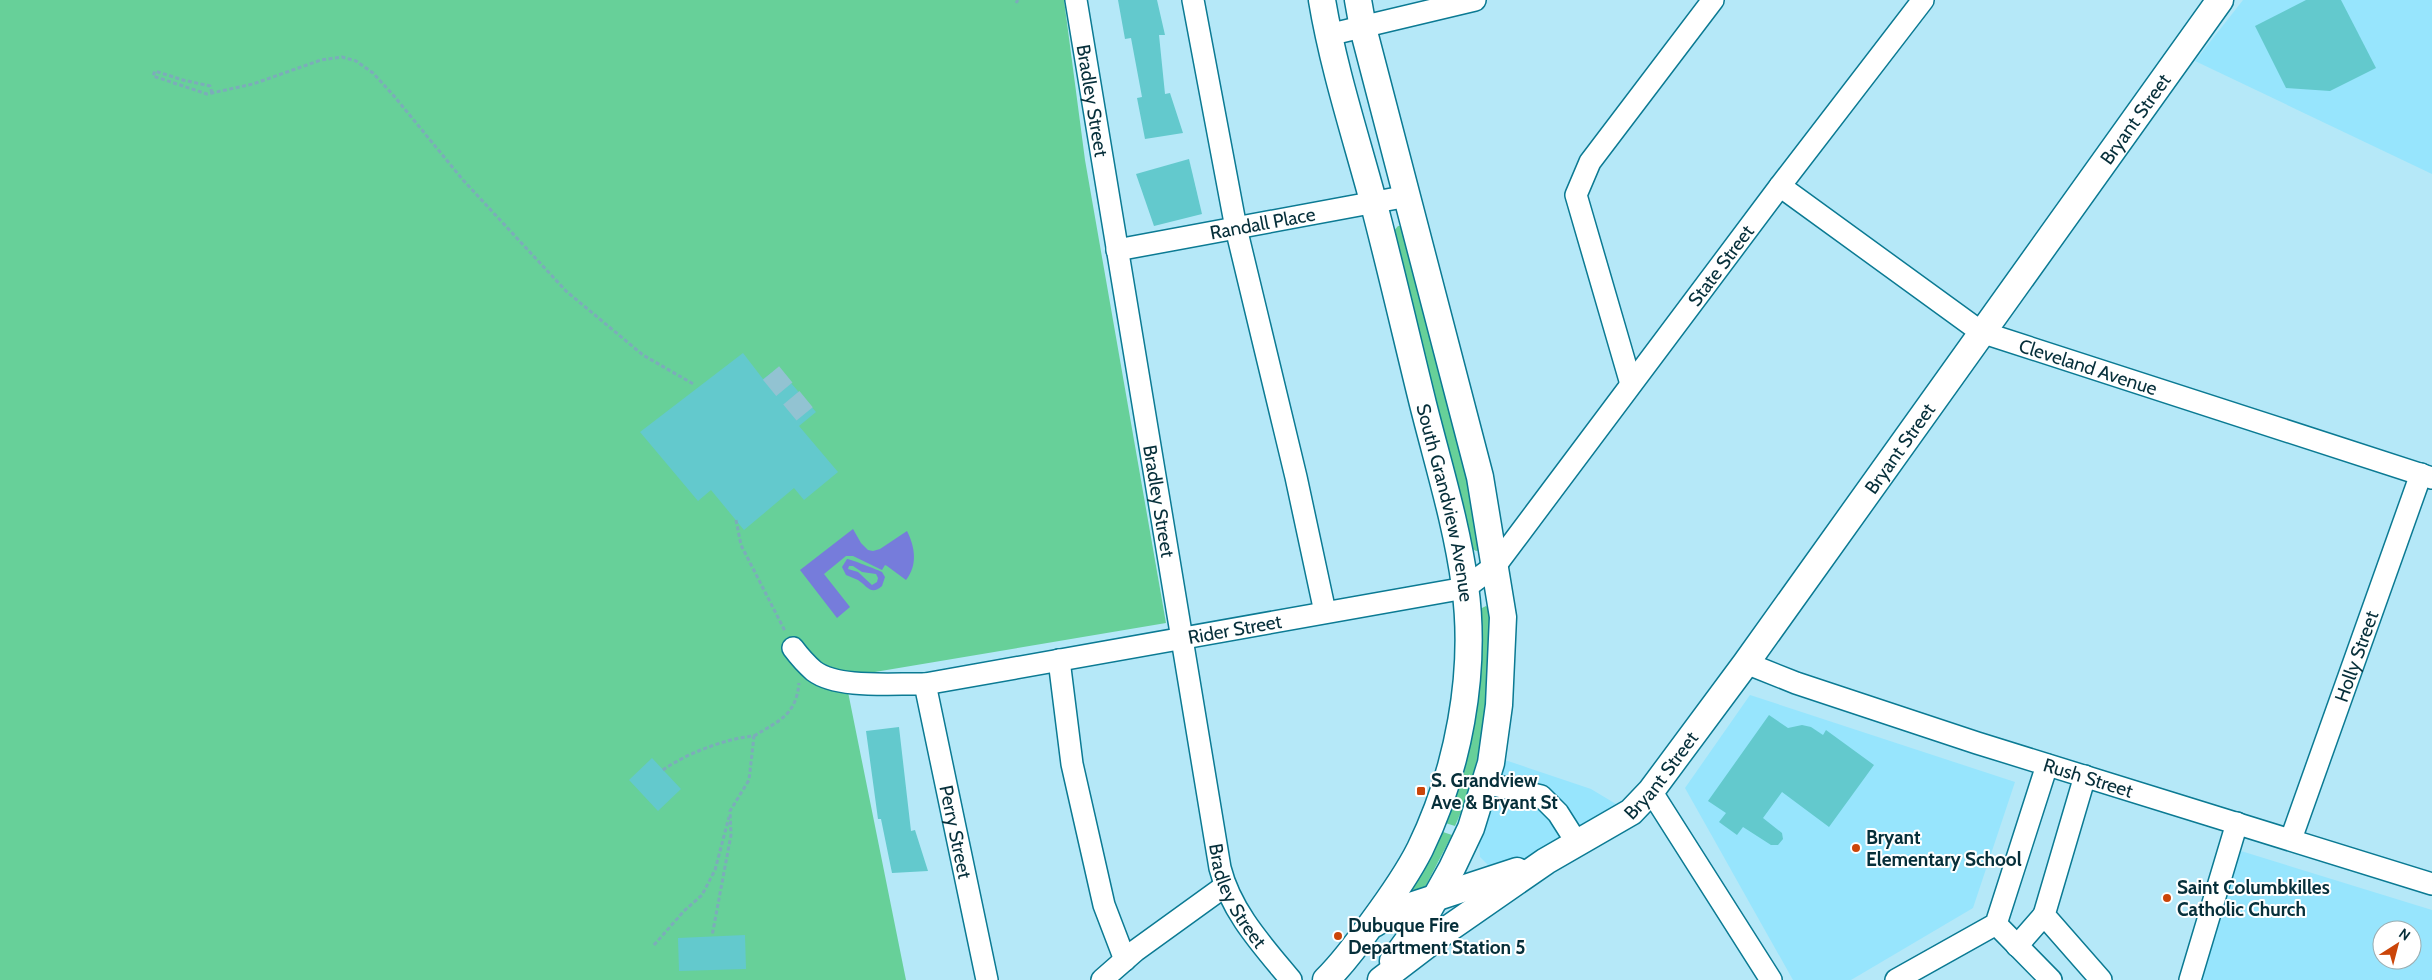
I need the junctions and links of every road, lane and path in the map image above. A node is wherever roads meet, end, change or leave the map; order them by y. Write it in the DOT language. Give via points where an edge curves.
graph roads {
  1 [pos="1076,0"];
  2 [pos="1193,0"];
  3 [pos="1322,0"];
  4 [pos="1358,0"];
  5 [pos="1475,0"];
  6 [pos="1713,0"];
  7 [pos="1923,0"];
  8 [pos="2220,0"];
  9 [pos="1363,28"];
  10 [pos="1328,35"];
  11 [pos="212,93"];
  12 [pos="1780,186"];
  13 [pos="1408,196"];
  14 [pos="1373,202"];
  15 [pos="1236,228"];
  16 [pos="1117,250"];
  17 [pos="1981,332"];
  18 [pos="1631,384"];
  19 [pos="695,385"];
  20 [pos="2426,476"];
  21 [pos="736,520"];
  22 [pos="1521,531"];
  23 [pos="1496,565"];
  24 [pos="1465,588"];
  25 [pos="1325,612"];
  26 [pos="1182,637"];
  27 [pos="793,648"];
  28 [pos="1059,660"];
  29 [pos="1746,663"];
  30 [pos="925,684"];
  31 [pos="754,736"];
  32 [pos="2047,765"];
  33 [pos="663,770"];
  34 [pos="2085,776"];
  35 [pos="1485,783"];
  36 [pos="1651,791"];
  37 [pos="730,811"];
  38 [pos="2237,823"];
  39 [pos="2291,839"];
  40 [pos="1465,840"];
  41 [pos="1577,843"];
  42 [pos="1546,861"];
  43 [pos="1497,878"];
  44 [pos="2432,884"];
  45 [pos="1225,886"];
  46 [pos="1435,899"];
  47 [pos="2044,915"];
  48 [pos="1996,924"];
  49 [pos="1368,929"];
  50 [pos="712,936"];
  51 [pos="654,945"];
  52 [pos="2017,946"];
  53 [pos="1125,960"];
  54 [pos="987,980"];
  55 [pos="1102,980"];
  56 [pos="1291,980"];
  57 [pos="1326,980"];
  58 [pos="1375,980"];
  59 [pos="1381,980"];
  60 [pos="1771,980"];
  61 [pos="1896,980"];
  62 [pos="2051,980"];
  63 [pos="2101,980"];
  64 [pos="2190,980"];
  1 -- 16 [label="street, Bradley Street"];
  2 -- 15 [label="street"];
  3 -- 10 [label="main road, South Grandview Avenue"];
  4 -- 9 [label="main road, South Grandview Avenue"];
  5 -- 9 [label="street"];
  6 -- 18 [label="street" via="1590,162 1576,195"];
  7 -- 12 [label="street, State Street"];
  8 -- 17 [label="main road, Bryant Street"];
  9 -- 10 [label="street"];
  9 -- 13 [label="main road, South Grandview Avenue"];
  10 -- 14 [label="main road, South Grandview Avenue"];
  11 -- 11 [label="path" via="207,94 153,76 155,71 210,86"];
  11 -- 19 [label="path" via="262,81 321,60 342,57 356,61 373,73 394,96 463,180 566,292 643,355"];
  12 -- 17 [label="street, Cleveland Avenue"];
  12 -- 18 [label="street, State Street"];
  13 -- 14 [label="street, Randall Place"];
  13 -- 23 [label="main road, South Grandview Avenue" via="1480,477"];
  14 -- 15 [label="street, Randall Place"];
  14 -- 24 [label="main road, South Grandview Avenue" via="1454,528"];
  15 -- 16 [label="street, Randall Place"];
  15 -- 25 [label="street"];
  16 -- 26 [label="street, Bradley Street"];
  17 -- 20 [label="street, Cleveland Avenue"];
  17 -- 29 [label="main road, Bryant Street"];
  18 -- 22 [label="street, State Street"];
  20 -- 39 [label="street, Holly Street"];
  21 -- 27 [label="path" via="742,545"];
  22 -- 23 [label="street, Rider Street"];
  23 -- 24 [label="street, Rider Street"];
  23 -- 35 [label="main road, South Grandview Avenue" via="1503,617 1499,705"];
  24 -- 25 [label="street, Rider Street"];
  24 -- 49 [label="main road, South Grandview Avenue" via="1467,676 1450,770 1419,852"];
  25 -- 26 [label="street, Rider Street"];
  26 -- 28 [label="street, Rider Street"];
  26 -- 45 [label="street, Bradley Street"];
  27 -- 30 [label="street, Rider Street" via="815,672 829,678"];
  27 -- 31 [label="path" via="799,684 795,706"];
  28 -- 30 [label="street, Rider Street"];
  28 -- 53 [label="street" via="1072,764 1104,905"];
  29 -- 32 [label="street, Rush Street" via="1796,683"];
  29 -- 36 [label="main road, Bryant Street"];
  30 -- 54 [label="street, Perry Street"];
  31 -- 33 [label="path" via="741,737 707,749"];
  31 -- 37 [label="path" via="749,780"];
  32 -- 34 [label="street, Rush Street"];
  32 -- 48 [label="street"];
  34 -- 38 [label="street, Rush Street"];
  34 -- 47 [label="street"];
  35 -- 40 [label="main road, South Grandview Avenue"];
  35 -- 41 [label="street" via="1541,796 1558,813"];
  36 -- 41 [label="main road, Bryant Street" via="1631,812"];
  36 -- 60 [label="street"];
  37 -- 50 [label="path" via="731,835"];
  37 -- 51 [label="path" via="715,870 702,895"];
  38 -- 39 [label="street, Rush Street"];
  38 -- 64 [label="street"];
  39 -- 44 [label="street, Rush Street"];
  40 -- 43 [label="main road" via="1467,855 1476,870"];
  40 -- 46 [label="main road, South Grandview Avenue"];
  41 -- 42 [label="main road, Bryant Street"];
  42 -- 43 [label="main road"];
  42 -- 59 [label="main road"];
  43 -- 46 [label="main road"];
  45 -- 53 [label="street"];
  45 -- 56 [label="street, Bradley Street" via="1239,914"];
  46 -- 49 [label="main road" via="1385,915"];
  46 -- 58 [label="main road, South Grandview Avenue" via="1397,957"];
  47 -- 52 [label="street"];
  47 -- 63 [label="street"];
  48 -- 52 [label="street"];
  48 -- 61 [label="street"];
  49 -- 57 [label="main road, South Grandview Avenue"];
  52 -- 62 [label="street"];
  53 -- 55 [label="street"];
}
